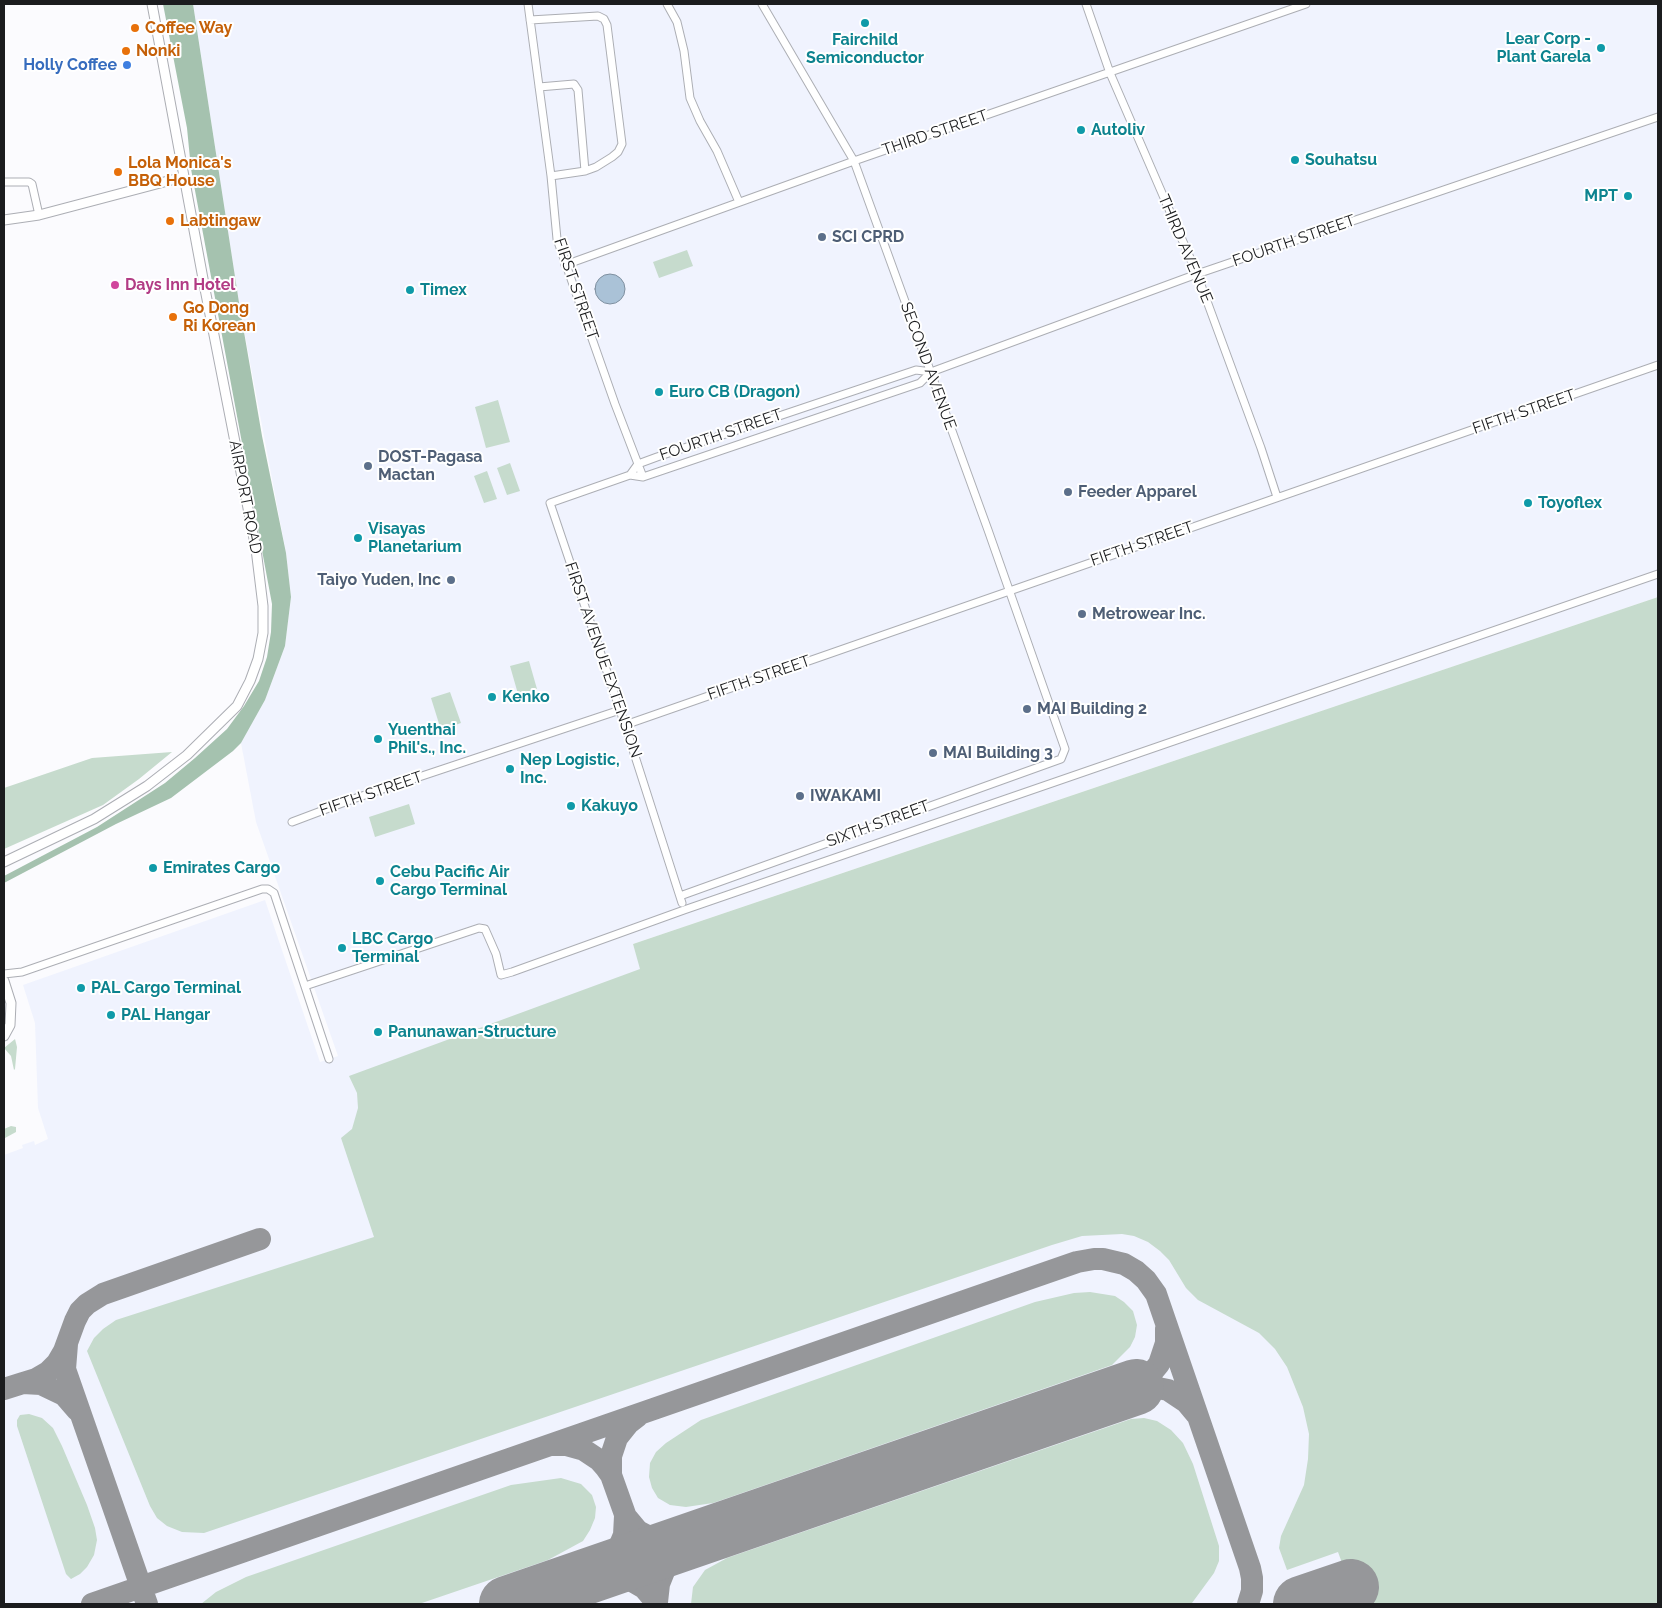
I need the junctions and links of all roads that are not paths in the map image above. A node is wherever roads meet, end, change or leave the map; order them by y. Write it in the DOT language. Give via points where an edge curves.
graph roads {
  1 [pos="528,4"];
  2 [pos="667,4"];
  3 [pos="762,4"];
  4 [pos="1086,4"];
  5 [pos="1306,4"];
  6 [pos="150,5"];
  7 [pos="530,20"];
  8 [pos="1110,73"];
  9 [pos="539,87"];
  10 [pos="1658,116"];
  11 [pos="854,162"];
  12 [pos="585,171"];
  13 [pos="551,176"];
  14 [pos="183,177"];
  15 [pos="4,182"];
  16 [pos="739,202"];
  17 [pos="39,215"];
  18 [pos="4,220"];
  19 [pos="565,265"];
  20 [pos="1197,274"];
  21 [pos="1658,365"];
  22 [pos="931,372"];
  23 [pos="820,402"];
  24 [pos="825,415"];
  25 [pos="772,418"];
  26 [pos="776,431"];
  27 [pos="718,436"];
  28 [pos="722,450"];
  29 [pos="657,457"];
  30 [pos="638,464"];
  31 [pos="661,470"];
  32 [pos="630,475"];
  33 [pos="643,477"];
  34 [pos="1277,497"];
  35 [pos="550,503"];
  36 [pos="1658,574"];
  37 [pos="1009,590"];
  38 [pos="620,710"];
  39 [pos="626,725"];
  40 [pos="1064,743"];
  41 [pos="292,822"];
  42 [pos="4,862"];
  43 [pos="681,900"];
  44 [pos="4,974"];
  45 [pos="4,981"];
  46 [pos="305,986"];
  47 [pos="4,1036"];
  48 [pos="329,1059"];
  1 -- 7 [label="street, FIRST STREET"];
  2 -- 16 [label="street" via="677,22 690,98"];
  3 -- 11 [label="street, SECOND AVENUE"];
  4 -- 8 [label="street, THIRD AVENUE"];
  5 -- 8 [label="street, THIRD STREET"];
  6 -- 14 [label="street, AIRPORT ROAD"];
  7 -- 9 [label="street, FIRST STREET"];
  7 -- 12 [label="street" via="598,16 607,25 622,144 618,152 604,163"];
  8 -- 11 [label="street, THIRD STREET"];
  8 -- 20 [label="street, THIRD AVENUE"];
  9 -- 12 [label="street" via="574,84 578,90"];
  9 -- 13 [label="street, FIRST STREET"];
  10 -- 20 [label="street, FOURTH STREET"];
  11 -- 16 [label="street, THIRD STREET"];
  11 -- 22 [label="street, SECOND AVENUE"];
  12 -- 13 [label="street"];
  13 -- 19 [label="street, FIRST STREET" via="557,239"];
  14 -- 17 [label="street"];
  14 -- 42 [label="street, AIRPORT ROAD" via="256,549 263,606 263,633 258,659 236,706 187,755 147,786 94,819"];
  15 -- 17 [label="street" via="32,184"];
  16 -- 19 [label="street, THIRD STREET"];
  17 -- 18 [label="street"];
  19 -- 30 [label="street, FIRST STREET"];
  20 -- 22 [label="street, FOURTH STREET"];
  20 -- 34 [label="street, THIRD AVENUE"];
  21 -- 34 [label="street, FIFTH STREET"];
  22 -- 23 [label="street, FOURTH STREET" via="916,370"];
  22 -- 24 [label="street, FOURTH STREET" via="920,383"];
  22 -- 37 [label="street, SECOND AVENUE"];
  23 -- 24 [label="street"];
  23 -- 25 [label="street, FOURTH STREET"];
  24 -- 26 [label="street, FOURTH STREET"];
  25 -- 26 [label="street"];
  25 -- 27 [label="street, FOURTH STREET"];
  26 -- 28 [label="street, FOURTH STREET"];
  27 -- 28 [label="street"];
  27 -- 29 [label="street, FOURTH STREET"];
  28 -- 31 [label="street, FOURTH STREET"];
  29 -- 30 [label="street, FOURTH STREET"];
  29 -- 31 [label="street"];
  30 -- 32 [label="street, FOURTH STREET"];
  30 -- 33 [label="street, FIRST STREET"];
  31 -- 33 [label="street, FOURTH STREET"];
  32 -- 33 [label="street, FOURTH STREET"];
  32 -- 35 [label="street, FOURTH STREET"];
  34 -- 37 [label="street, FIFTH STREET"];
  35 -- 38 [label="street, FIRST AVENUE EXTENSION"];
  36 -- 46 [label="street" via="702,903 512,972 501,975 485,929 479,928"];
  37 -- 39 [label="street, FIFTH STREET"];
  37 -- 40 [label="street, SECOND AVENUE"];
  38 -- 39 [label="street, FIRST AVENUE EXTENSION"];
  38 -- 41 [label="street, FIFTH STREET"];
  39 -- 43 [label="street, FIRST AVENUE EXTENSION"];
  40 -- 43 [label="street, SIXTH STREET" via="1061,759"];
  44 -- 46 [label="street" via="22,972 268,889 274,893"];
  45 -- 47 [label="street" via="11,1003 10,1025"];
  46 -- 48 [label="street"];
}
